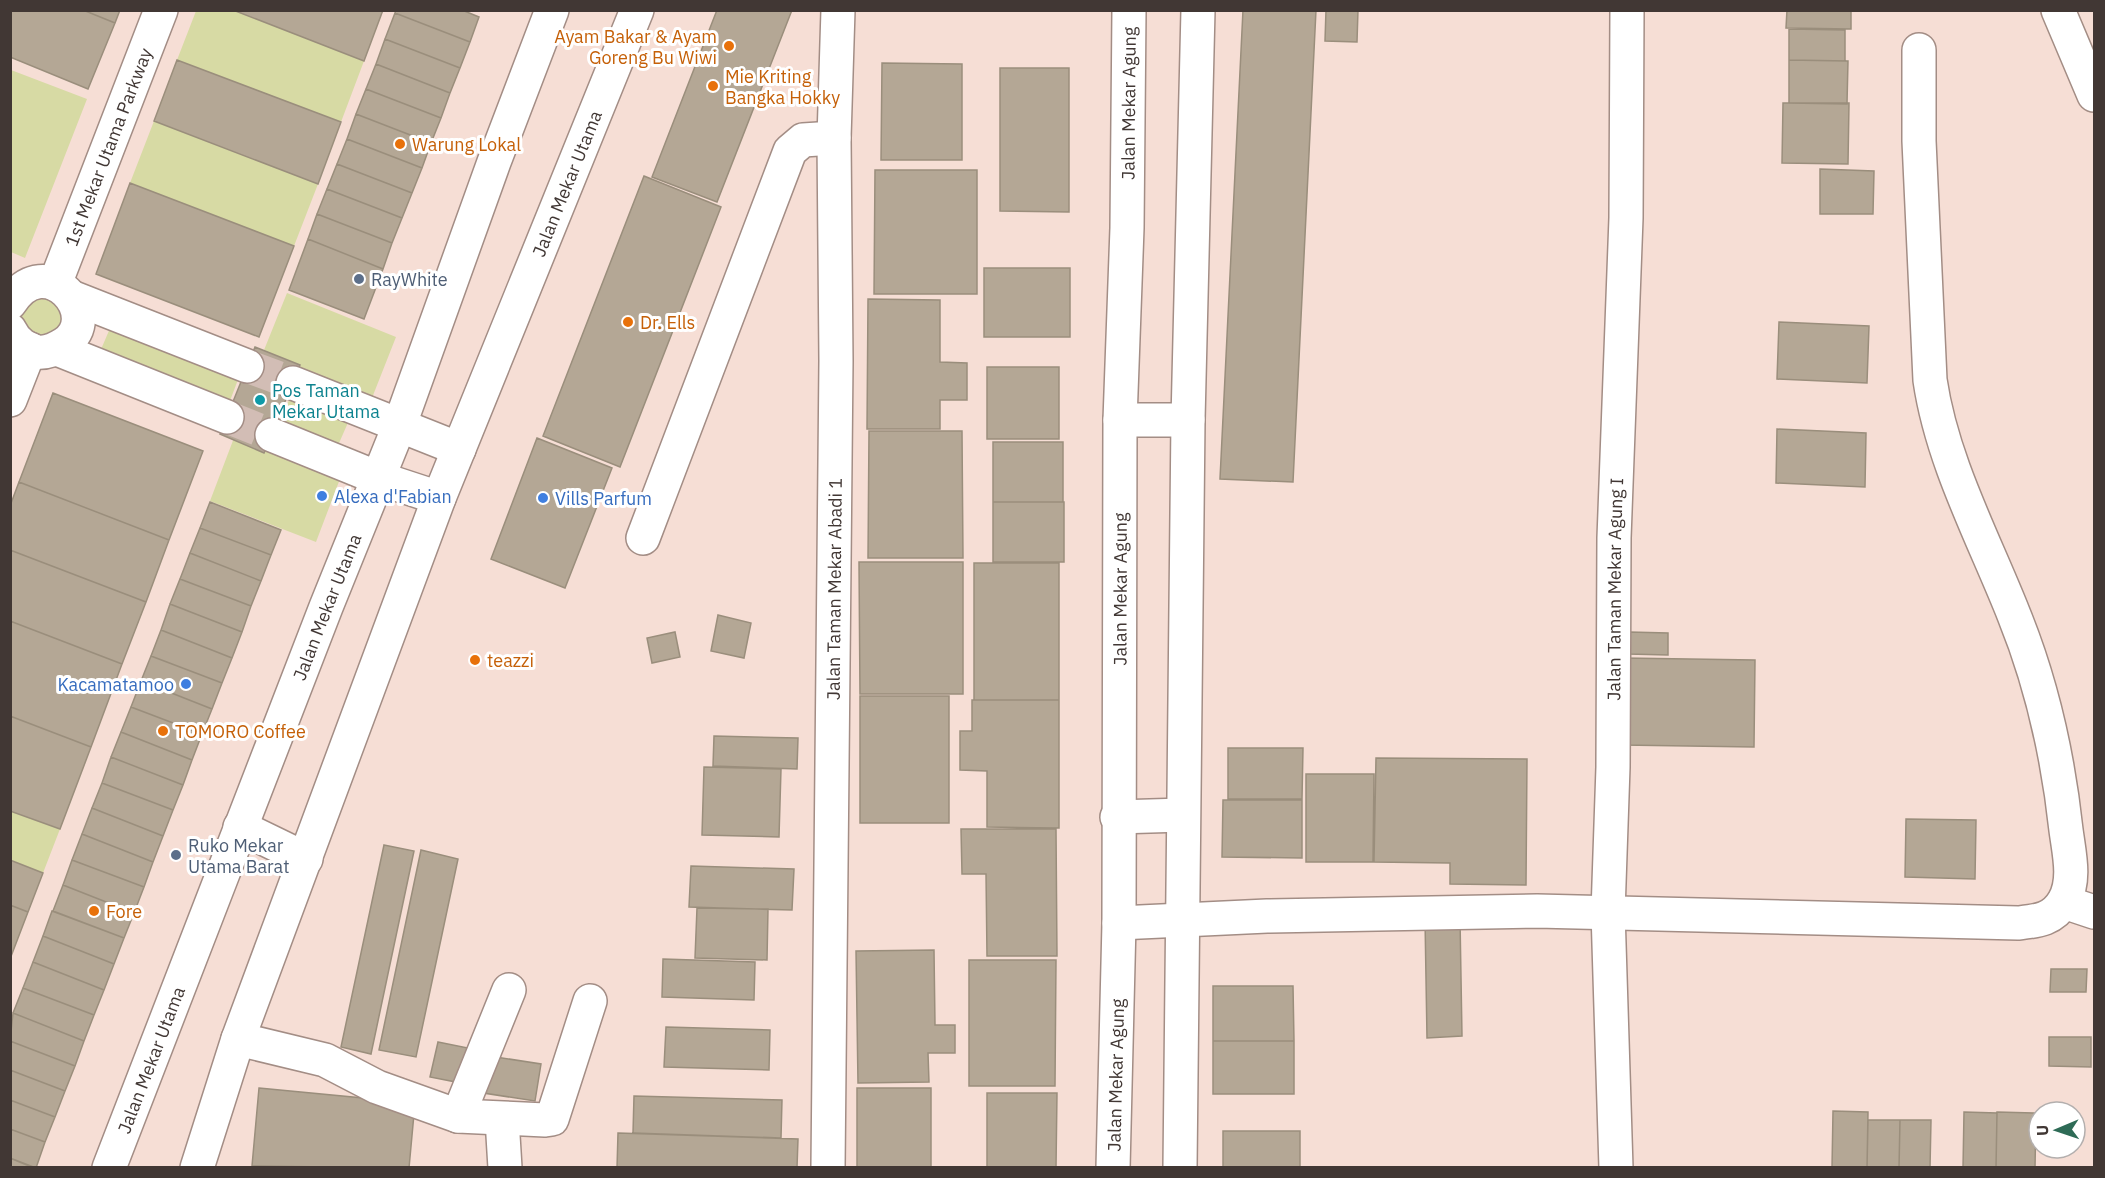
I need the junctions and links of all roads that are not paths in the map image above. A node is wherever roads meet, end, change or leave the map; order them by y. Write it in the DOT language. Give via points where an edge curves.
graph roads {
  1 [pos="161,10"];
  2 [pos="552,10"];
  3 [pos="637,10"];
  4 [pos="838,10"];
  5 [pos="1129,10"];
  6 [pos="1198,10"];
  7 [pos="1627,10"];
  8 [pos="2058,10"];
  9 [pos="2076,10"];
  10 [pos="1919,50"];
  11 [pos="2090,81"];
  12 [pos="834,138"];
  13 [pos="35,290"];
  14 [pos="33,343"];
  15 [pos="247,366"];
  16 [pos="292,382"];
  17 [pos="10,400"];
  18 [pos="227,417"];
  19 [pos="1120,420"];
  20 [pos="1188,420"];
  21 [pos="400,424"];
  22 [pos="272,435"];
  23 [pos="459,449"];
  24 [pos="378,478"];
  25 [pos="439,498"];
  26 [pos="643,538"];
  27 [pos="1183,815"];
  28 [pos="1117,817"];
  29 [pos="240,827"];
  30 [pos="306,859"];
  31 [pos="2064,902"];
  32 [pos="1608,912"];
  33 [pos="2094,912"];
  34 [pos="1182,922"];
  35 [pos="1119,923"];
  36 [pos="509,990"];
  37 [pos="590,1001"];
  38 [pos="238,1039"];
  39 [pos="458,1116"];
  40 [pos="502,1119"];
  41 [pos="109,1167"];
  42 [pos="197,1167"];
  43 [pos="505,1167"];
  44 [pos="828,1167"];
  45 [pos="1113,1167"];
  46 [pos="1180,1167"];
  47 [pos="1616,1167"];
  1 -- 13 [label="main road, 1st Mekar Utama Parkway"];
  2 -- 21 [label="main road, Jalan Mekar Utama"];
  3 -- 23 [label="main road, Jalan Mekar Utama"];
  4 -- 12 [label="main road, Jalan Taman Mekar Abadi 1"];
  5 -- 19 [label="main road, Jalan Mekar Agung"];
  6 -- 20 [label="main road"];
  7 -- 32 [label="main road, Jalan Taman Mekar Agung I" via="1626,218 1614,549"];
  8 -- 11 [label="main road"];
  9 -- 11 [label="main road"];
  10 -- 31 [label="main road" via="1919,141 1934,409 2015,618 2046,710 2060,779 2072,880"];
  12 -- 26 [label="main road" via="803,140 790,151"];
  12 -- 44 [label="main road, Jalan Taman Mekar Abadi 1" via="836,361"];
  13 -- 14 [label="main road" via="78,314 76,329 67,342"];
  13 -- 15 [label="main road"];
  14 -- 17 [label="main road"];
  14 -- 18 [label="main road"];
  16 -- 21 [label="main road"];
  19 -- 20 [label="main road"];
  19 -- 28 [label="main road, Jalan Mekar Agung"];
  20 -- 27 [label="main road"];
  21 -- 23 [label="main road"];
  21 -- 24 [label="main road, Jalan Mekar Utama"];
  22 -- 24 [label="main road"];
  23 -- 25 [label="main road, Jalan Mekar Utama"];
  24 -- 25 [label="main road"];
  24 -- 29 [label="main road, Jalan Mekar Utama"];
  25 -- 30 [label="main road, Jalan Mekar Utama"];
  27 -- 28 [label="main road"];
  27 -- 34 [label="main road"];
  28 -- 35 [label="main road, Jalan Mekar Agung"];
  29 -- 30 [label="main road"];
  29 -- 41 [label="main road, Jalan Mekar Utama"];
  30 -- 38 [label="main road, Jalan Mekar Utama"];
  31 -- 32 [label="main road" via="2048,919 2018,923"];
  31 -- 33 [label="main road"];
  32 -- 34 [label="main road" via="1267,916"];
  32 -- 47 [label="main road, Jalan Taman Mekar Agung I"];
  34 -- 35 [label="main road"];
  34 -- 46 [label="main road"];
  35 -- 45 [label="main road, Jalan Mekar Agung"];
  36 -- 39 [label="main road"];
  37 -- 40 [label="main road" via="552,1119"];
  38 -- 39 [label="main road" via="325,1060 377,1087"];
  38 -- 42 [label="main road, Jalan Mekar Utama"];
  39 -- 40 [label="main road"];
  40 -- 43 [label="main road"];
}
